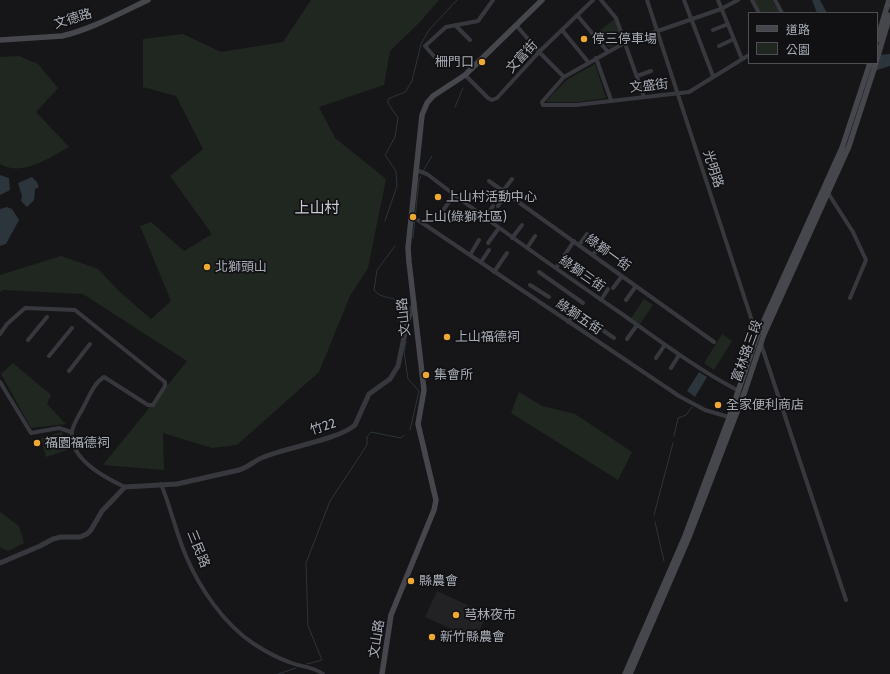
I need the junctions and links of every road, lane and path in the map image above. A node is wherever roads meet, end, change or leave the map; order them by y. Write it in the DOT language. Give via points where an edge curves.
graph roads {
  1 [pos="148,0"];
  2 [pos="493,0"];
  3 [pos="542,0"];
  4 [pos="593,0"];
  5 [pos="601,0"];
  6 [pos="647,0"];
  7 [pos="684,0"];
  8 [pos="718,0"];
  9 [pos="738,0"];
  10 [pos="752,0"];
  11 [pos="775,0"];
  12 [pos="889,0"];
  13 [pos="721,9"];
  14 [pos="758,12"];
  15 [pos="781,12"];
  16 [pos="578,15"];
  17 [pos="890,15"];
  18 [pos="691,18"];
  19 [pos="728,24"];
  20 [pos="455,25"];
  21 [pos="516,25"];
  22 [pos="562,30"];
  23 [pos="656,30"];
  24 [pos="713,30"];
  25 [pos="878,37"];
  26 [pos="734,39"];
  27 [pos="0,40"];
  28 [pos="470,40"];
  29 [pos="626,42"];
  30 [pos="719,46"];
  31 [pos="878,49"];
  32 [pos="539,52"];
  33 [pos="608,52"];
  34 [pos="748,56"];
  35 [pos="596,58"];
  36 [pos="742,59"];
  37 [pos="439,62"];
  38 [pos="589,63"];
  39 [pos="870,64"];
  40 [pos="876,64"];
  41 [pos="651,71"];
  42 [pos="465,75"];
  43 [pos="637,76"];
  44 [pos="713,76"];
  45 [pos="564,77"];
  46 [pos="678,93"];
  47 [pos="644,97"];
  48 [pos="863,97"];
  49 [pos="611,100"];
  50 [pos="416,170"];
  51 [pos="512,179"];
  52 [pos="489,181"];
  53 [pos="505,192"];
  54 [pos="828,193"];
  55 [pos="454,195"];
  56 [pos="444,209"];
  57 [pos="485,218"];
  58 [pos="418,220"];
  59 [pos="522,225"];
  60 [pos="498,228"];
  61 [pos="587,234"];
  62 [pos="535,236"];
  63 [pos="512,238"];
  64 [pos="479,240"];
  65 [pos="574,241"];
  66 [pos="488,243"];
  67 [pos="579,245"];
  68 [pos="600,245"];
  69 [pos="527,248"];
  70 [pos="489,250"];
  71 [pos="507,253"];
  72 [pos="470,255"];
  73 [pos="593,255"];
  74 [pos="480,262"];
  75 [pos="556,268"];
  76 [pos="494,272"];
  77 [pos="539,272"];
  78 [pos="622,276"];
  79 [pos="530,285"];
  80 [pos="636,286"];
  81 [pos="613,288"];
  82 [pos="608,290"];
  83 [pos="549,297"];
  84 [pos="850,298"];
  85 [pos="601,300"];
  86 [pos="626,300"];
  87 [pos="414,302"];
  88 [pos="583,303"];
  89 [pos="577,310"];
  90 [pos="47,317"];
  91 [pos="568,322"];
  92 [pos="591,322"];
  93 [pos="637,325"];
  94 [pos="72,328"];
  95 [pos="0,334"];
  96 [pos="757,336"];
  97 [pos="614,338"];
  98 [pos="627,339"];
  99 [pos="28,340"];
  100 [pos="714,342"];
  101 [pos="90,344"];
  102 [pos="761,344"];
  103 [pos="664,346"];
  104 [pos="679,355"];
  105 [pos="49,356"];
  106 [pos="656,358"];
  107 [pos="671,368"];
  108 [pos="69,371"];
  109 [pos="0,382"];
  110 [pos="739,391"];
  111 [pos="732,418"];
  112 [pos="71,432"];
  113 [pos="161,484"];
  114 [pos="125,487"];
  115 [pos="0,563"];
  116 [pos="846,600"];
  117 [pos="634,658"];
  118 [pos="323,674"];
  119 [pos="382,674"];
  120 [pos="625,674"];
  121 [pos="630,674"];
  1 -- 27 [label="main road, 文德路" via="71,34"];
  2 -- 20 [label="street" via="478,21"];
  3 -- 21 [label="main road, 文山路"];
  4 -- 16 [label="street, 文富街"];
  5 -- 29 [label="street" via="616,18"];
  6 -- 23 [label="street, 光明路"];
  7 -- 18 [label="street"];
  8 -- 13 [label="street"];
  9 -- 13 [label="street"];
  10 -- 14 [label="street"];
  11 -- 15 [label="street"];
  12 -- 25 [label="main road"];
  13 -- 18 [label="street"];
  13 -- 19 [label="street"];
  16 -- 22 [label="street, 文富街"];
  16 -- 33 [label="street"];
  17 -- 31 [label="main road"];
  18 -- 23 [label="street"];
  18 -- 44 [label="street"];
  19 -- 24 [label="street"];
  19 -- 26 [label="street"];
  20 -- 28 [label="street"];
  20 -- 37 [label="street" via="446,27 425,46"];
  21 -- 32 [label="street"];
  21 -- 42 [label="main road, 文山路"];
  22 -- 32 [label="street, 文富街"];
  22 -- 38 [label="street"];
  23 -- 29 [label="street"];
  23 -- 46 [label="street, 光明路"];
  26 -- 30 [label="street"];
  26 -- 36 [label="street"];
  29 -- 33 [label="street"];
  29 -- 43 [label="street"];
  32 -- 42 [label="street, 文富街" via="497,98 492,100"];
  32 -- 45 [label="street"];
  33 -- 35 [label="street"];
  34 -- 36 [label="street, 文盛街"];
  35 -- 38 [label="street"];
  35 -- 49 [label="street"];
  36 -- 44 [label="street, 文盛街"];
  38 -- 45 [label="street"];
  39 -- 48 [label="main road"];
  40 -- 48 [label="main road"];
  41 -- 43 [label="street"];
  42 -- 50 [label="main road, 文山路" via="433,96 424,110"];
  43 -- 47 [label="street"];
  44 -- 46 [label="street, 文盛街" via="689,92"];
  45 -- 49 [label="street, 文盛街" via="542,102 543,104"];
  46 -- 47 [label="street, 文盛街"];
  46 -- 96 [label="street, 光明路"];
  47 -- 49 [label="street, 文盛街"];
  48 -- 54 [label="main road, 富林路三段" via="849,146"];
  48 -- 96 [label="main road, 富林路三段" via="826,186"];
  50 -- 55 [label="street, 綠獅三街" via="427,174"];
  50 -- 87 [label="main road, 文山路" via="408,248"];
  51 -- 53 [label="street"];
  52 -- 53 [label="street, 綠獅一街"];
  53 -- 57 [label="street"];
  53 -- 65 [label="street, 綠獅一街"];
  54 -- 84 [label="street" via="853,232 866,260"];
  54 -- 102 [label="main road, 富林路三段"];
  55 -- 56 [label="street"];
  55 -- 57 [label="street, 綠獅三街"];
  57 -- 60 [label="street, 綠獅三街"];
  58 -- 72 [label="street, 綠獅五街"];
  59 -- 63 [label="street"];
  60 -- 63 [label="street, 綠獅三街"];
  60 -- 66 [label="street"];
  61 -- 67 [label="street"];
  62 -- 69 [label="street"];
  63 -- 69 [label="street, 綠獅三街"];
  64 -- 72 [label="street"];
  65 -- 67 [label="street, 綠獅一街"];
  65 -- 75 [label="street"];
  67 -- 73 [label="street, 綠獅一街"];
  68 -- 73 [label="street"];
  69 -- 75 [label="street, 綠獅三街"];
  70 -- 74 [label="street"];
  71 -- 76 [label="street"];
  72 -- 74 [label="street, 綠獅五街"];
  73 -- 78 [label="street, 綠獅一街"];
  74 -- 76 [label="street, 綠獅五街"];
  75 -- 85 [label="street, 綠獅三街"];
  76 -- 91 [label="street, 綠獅五街"];
  77 -- 88 [label="street"];
  78 -- 80 [label="street, 綠獅一街"];
  78 -- 81 [label="street"];
  79 -- 83 [label="street"];
  80 -- 86 [label="street"];
  80 -- 100 [label="street, 綠獅一街"];
  82 -- 85 [label="street"];
  85 -- 93 [label="street, 綠獅三街"];
  87 -- 113 [label="street, 竹22 / 竹22" via="398,366 390,379 369,394 355,425 351,428 262,457 239,470 177,484"];
  87 -- 119 [label="main road, 文山路" via="424,390 418,424 436,500 391,614"];
  89 -- 91 [label="street"];
  90 -- 99 [label="street"];
  91 -- 111 [label="street, 綠獅五街" via="679,396 705,410"];
  92 -- 97 [label="street"];
  93 -- 98 [label="street"];
  93 -- 103 [label="street, 綠獅三街"];
  94 -- 105 [label="street"];
  95 -- 112 [label="street" via="25,308 75,310 165,382 153,405 148,405 104,377 92,390"];
  96 -- 102 [label="street, 光明路"];
  96 -- 110 [label="main road, 富林路三段"];
  101 -- 108 [label="street"];
  102 -- 111 [label="main road, 富林路三段"];
  102 -- 116 [label="street, 光明路"];
  103 -- 104 [label="street, 綠獅三街"];
  103 -- 106 [label="street"];
  104 -- 107 [label="street"];
  104 -- 110 [label="street, 綠獅三街"];
  109 -- 112 [label="street" via="31,433 59,428"];
  110 -- 111 [label="main road, 富林路三段"];
  111 -- 117 [label="main road, 富林路三段" via="689,537"];
  112 -- 114 [label="street" via="81,458 98,472"];
  113 -- 114 [label="street, 竹22"];
  113 -- 118 [label="street, 三民路" via="189,563 225,618 254,644 289,663 318,670"];
  114 -- 115 [label="street" via="105,507 87,534 53,539"];
  117 -- 120 [label="main road"];
  117 -- 121 [label="main road"];
}
